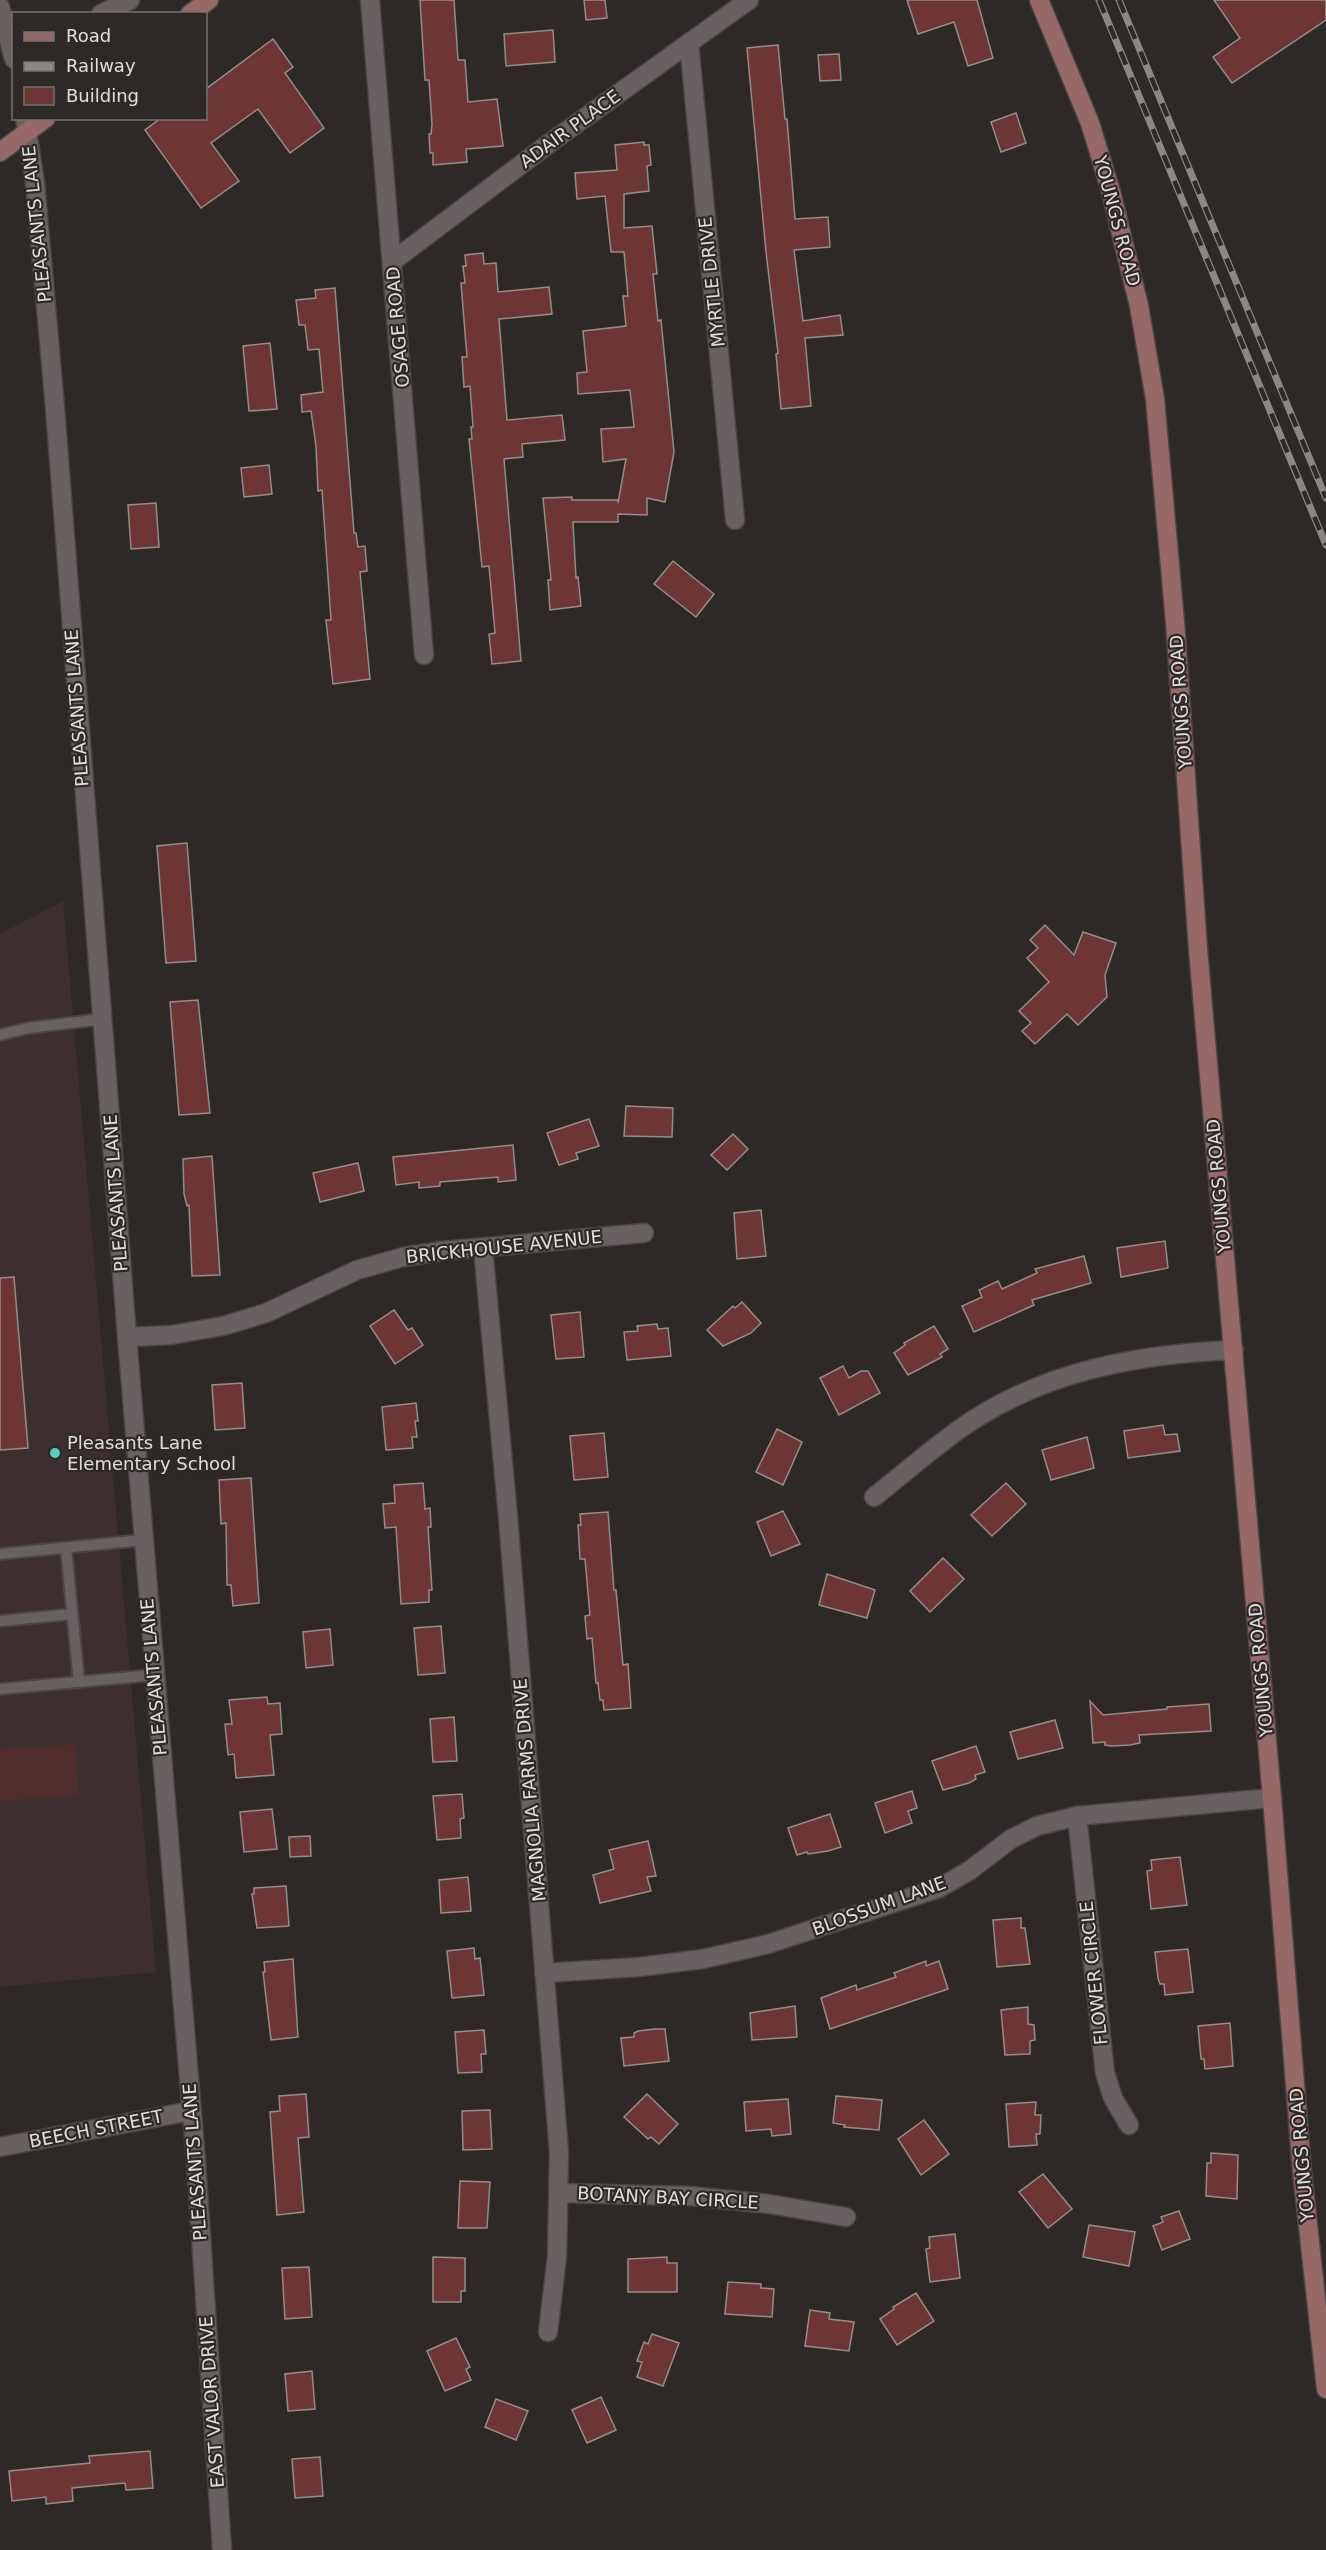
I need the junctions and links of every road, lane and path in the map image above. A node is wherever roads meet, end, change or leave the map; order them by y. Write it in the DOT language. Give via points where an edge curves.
graph roads {
  1 [pos="130,0"];
  2 [pos="209,0"];
  3 [pos="370,0"];
  4 [pos="749,0"];
  5 [pos="1039,0"];
  6 [pos="0,7"];
  7 [pos="105,12"];
  8 [pos="193,12"];
  9 [pos="689,43"];
  10 [pos="10,58"];
  11 [pos="40,120"];
  12 [pos="26,125"];
  13 [pos="0,152"];
  14 [pos="393,261"];
  15 [pos="735,520"];
  16 [pos="424,655"];
  17 [pos="102,1019"];
  18 [pos="0,1035"];
  19 [pos="644,1233"];
  20 [pos="483,1248"];
  21 [pos="127,1337"];
  22 [pos="1234,1350"];
  23 [pos="874,1497"];
  24 [pos="143,1540"];
  25 [pos="66,1548"];
  26 [pos="0,1554"];
  27 [pos="72,1614"];
  28 [pos="0,1621"];
  29 [pos="154,1675"];
  30 [pos="79,1682"];
  31 [pos="0,1689"];
  32 [pos="1272,1798"];
  33 [pos="1077,1816"];
  34 [pos="544,1973"];
  35 [pos="191,2111"];
  36 [pos="1129,2125"];
  37 [pos="0,2147"];
  38 [pos="560,2193"];
  39 [pos="846,2217"];
  40 [pos="202,2254"];
  41 [pos="548,2332"];
  42 [pos="1326,2389"];
  43 [pos="222,2550"];
  1 -- 7 [label="street"];
  2 -- 8 [label="street"];
  3 -- 14 [label="street, OSAGE ROAD"];
  4 -- 9 [label="street, ADAIR PLACE"];
  5 -- 22 [label="street, YOUNGS ROAD" via="1090,123 1111,192 1139,306 1155,399"];
  6 -- 10 [label="street"];
  9 -- 14 [label="street, ADAIR PLACE"];
  9 -- 15 [label="street, MYRTLE DRIVE"];
  11 -- 12 [label="street"];
  12 -- 13 [label="street"];
  12 -- 17 [label="street, PLEASANTS LANE" via="35,183 55,408"];
  14 -- 16 [label="street, OSAGE ROAD"];
  17 -- 18 [label="lane"];
  17 -- 21 [label="street, PLEASANTS LANE"];
  19 -- 20 [label="street, BRICKHOUSE AVENUE"];
  20 -- 21 [label="street, BRICKHOUSE AVENUE" via="403,1257 369,1267 266,1313 223,1326 171,1335"];
  20 -- 34 [label="street, MAGNOLIA FARMS DRIVE"];
  21 -- 24 [label="street, PLEASANTS LANE"];
  22 -- 23 [label="street" via="1181,1352 1119,1361 1039,1386 958,1430"];
  22 -- 32 [label="street, YOUNGS ROAD"];
  24 -- 25 [label="lane"];
  24 -- 29 [label="street, PLEASANTS LANE"];
  25 -- 26 [label="lane"];
  25 -- 27 [label="lane"];
  27 -- 28 [label="lane"];
  27 -- 30 [label="lane"];
  29 -- 30 [label="lane"];
  29 -- 35 [label="street, PLEASANTS LANE"];
  30 -- 31 [label="lane"];
  32 -- 33 [label="street, BLOSSUM LANE"];
  32 -- 42 [label="street, YOUNGS ROAD" via="1302,2171"];
  33 -- 34 [label="street, BLOSSUM LANE" via="1037,1826 1011,1839 939,1888 768,1944 703,1959"];
  33 -- 36 [label="street, FLOWER CIRCLE" via="1105,2073"];
  34 -- 38 [label="street, MAGNOLIA FARMS DRIVE"];
  35 -- 37 [label="street, BEECH STREET"];
  35 -- 40 [label="street, PLEASANTS LANE"];
  38 -- 39 [label="street, BOTANY BAY CIRCLE" via="691,2196"];
  38 -- 41 [label="street, MAGNOLIA FARMS DRIVE"];
  40 -- 43 [label="street, EAST VALOR DRIVE"];
}
